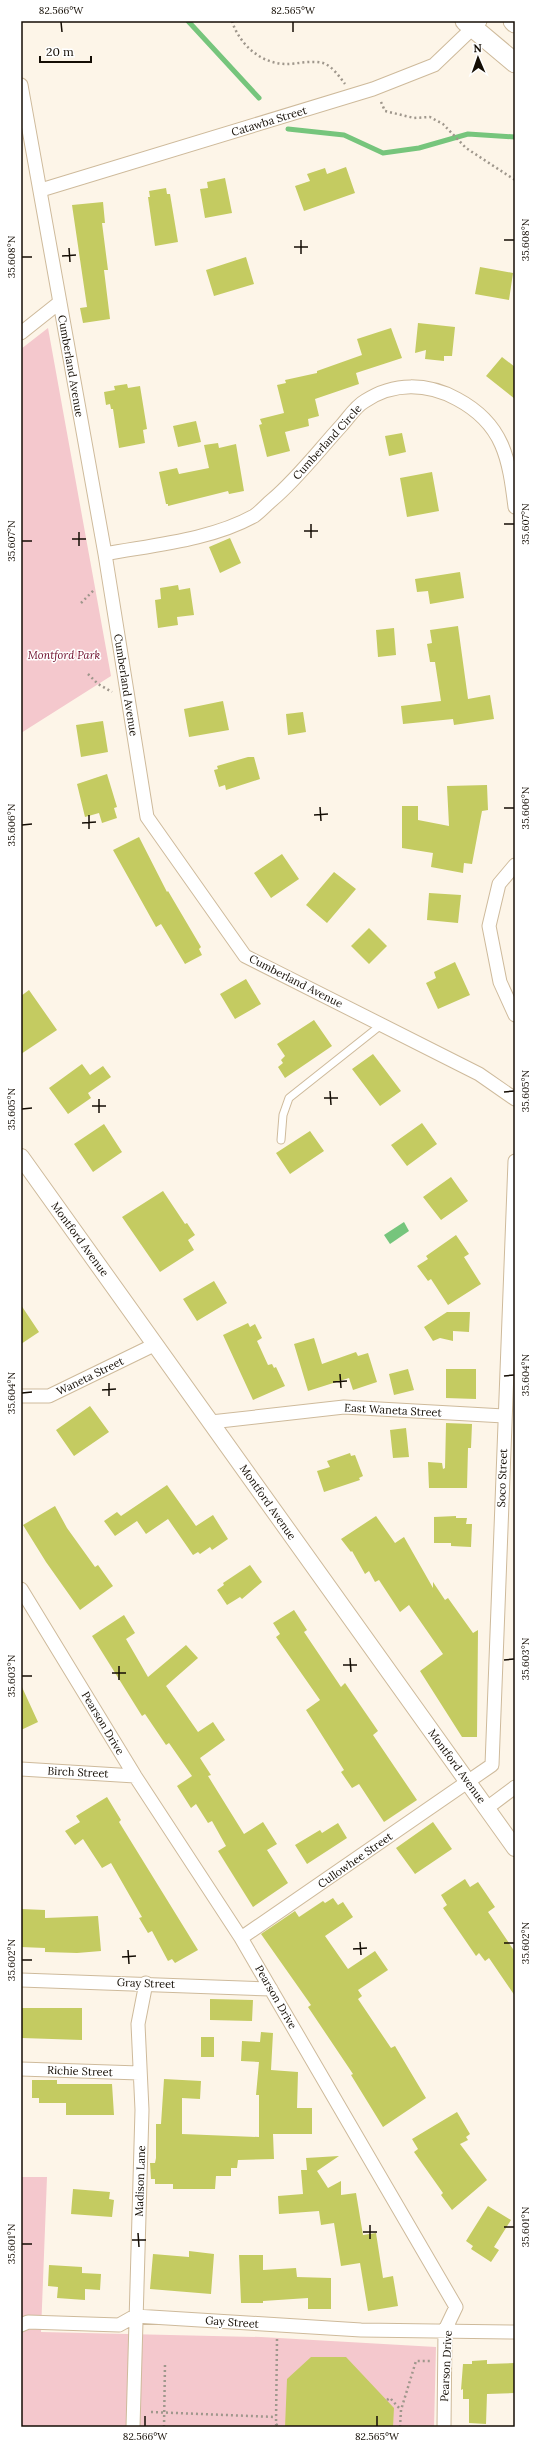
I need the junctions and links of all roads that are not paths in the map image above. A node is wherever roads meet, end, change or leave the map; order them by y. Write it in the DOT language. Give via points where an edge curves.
graph roads {
  1 [pos="473,23"];
  2 [pos="515,63"];
  3 [pos="21,85"];
  4 [pos="41,190"];
  5 [pos="60,302"];
  6 [pos="21,333"];
  7 [pos="515,507"];
  8 [pos="105,554"];
  9 [pos="515,865"];
  10 [pos="515,1014"];
  11 [pos="381,1025"];
  12 [pos="515,1099"];
  13 [pos="281,1140"];
  14 [pos="21,1157"];
  15 [pos="515,1161"];
  16 [pos="156,1344"];
  17 [pos="21,1396"];
  18 [pos="504,1416"];
  19 [pos="211,1422"];
  20 [pos="21,1589"];
  21 [pos="21,1769"];
  22 [pos="135,1776"];
  23 [pos="468,1782"];
  24 [pos="515,1787"];
  25 [pos="487,1808"];
  26 [pos="515,1848"];
  27 [pos="241,1938"];
  28 [pos="21,1980"];
  29 [pos="146,1983"];
  30 [pos="271,1988"];
  31 [pos="21,2069"];
  32 [pos="139,2073"];
  33 [pos="134,2316"];
  34 [pos="21,2325"];
  35 [pos="446,2330"];
  36 [pos="515,2332"];
  37 [pos="133,2427"];
  38 [pos="444,2427"];
  1 -- 2 [label="main road"];
  1 -- 4 [label="street, Catawba Street" via="434,65 374,89"];
  3 -- 4 [label="street, Cumberland Avenue"];
  4 -- 5 [label="street, Cumberland Avenue"];
  5 -- 6 [label="street"];
  5 -- 8 [label="street, Cumberland Avenue"];
  7 -- 8 [label="street, Cumberland Circle" via="505,451 491,424 471,406 446,393 426,387 405,386 385,390 364,401 284,490 255,515 220,531"];
  8 -- 11 [label="street, Cumberland Avenue" via="147,817 245,956"];
  9 -- 10 [label="street" via="499,884 489,926 500,982"];
  11 -- 12 [label="street, Cumberland Avenue" via="479,1074"];
  11 -- 13 [label="lane" via="289,1098 283,1115"];
  14 -- 16 [label="street, Montford Avenue"];
  15 -- 18 [label="street, Soco Street"];
  16 -- 17 [label="street, Waneta Street" via="49,1396"];
  16 -- 19 [label="street, Montford Avenue"];
  18 -- 19 [label="street, East Waneta Street" via="344,1407"];
  18 -- 23 [label="street, Soco Street" via="492,1765"];
  19 -- 23 [label="street, Montford Avenue"];
  20 -- 22 [label="street, Pearson Drive"];
  21 -- 22 [label="street, Birch Street"];
  22 -- 27 [label="street, Pearson Drive"];
  23 -- 25 [label="street, Montford Avenue"];
  23 -- 27 [label="street, Cullowhee Street"];
  24 -- 25 [label="street"];
  25 -- 26 [label="street, Montford Avenue"];
  27 -- 30 [label="street, Pearson Drive"];
  28 -- 29 [label="street, Gray Street"];
  29 -- 30 [label="street, Gray Street"];
  29 -- 32 [label="street, Madison Lane" via="138,2024"];
  30 -- 35 [label="street, Pearson Drive" via="456,2307"];
  31 -- 32 [label="street, Richie Street"];
  32 -- 33 [label="street, Madison Lane" via="142,2110"];
  33 -- 34 [label="street" via="119,2325 28,2322"];
  33 -- 35 [label="street, Gay Street" via="361,2330"];
  33 -- 37 [label="street, Madison Lane"];
  35 -- 36 [label="street, Gay Street"];
  35 -- 38 [label="street, Pearson Drive"];
}
